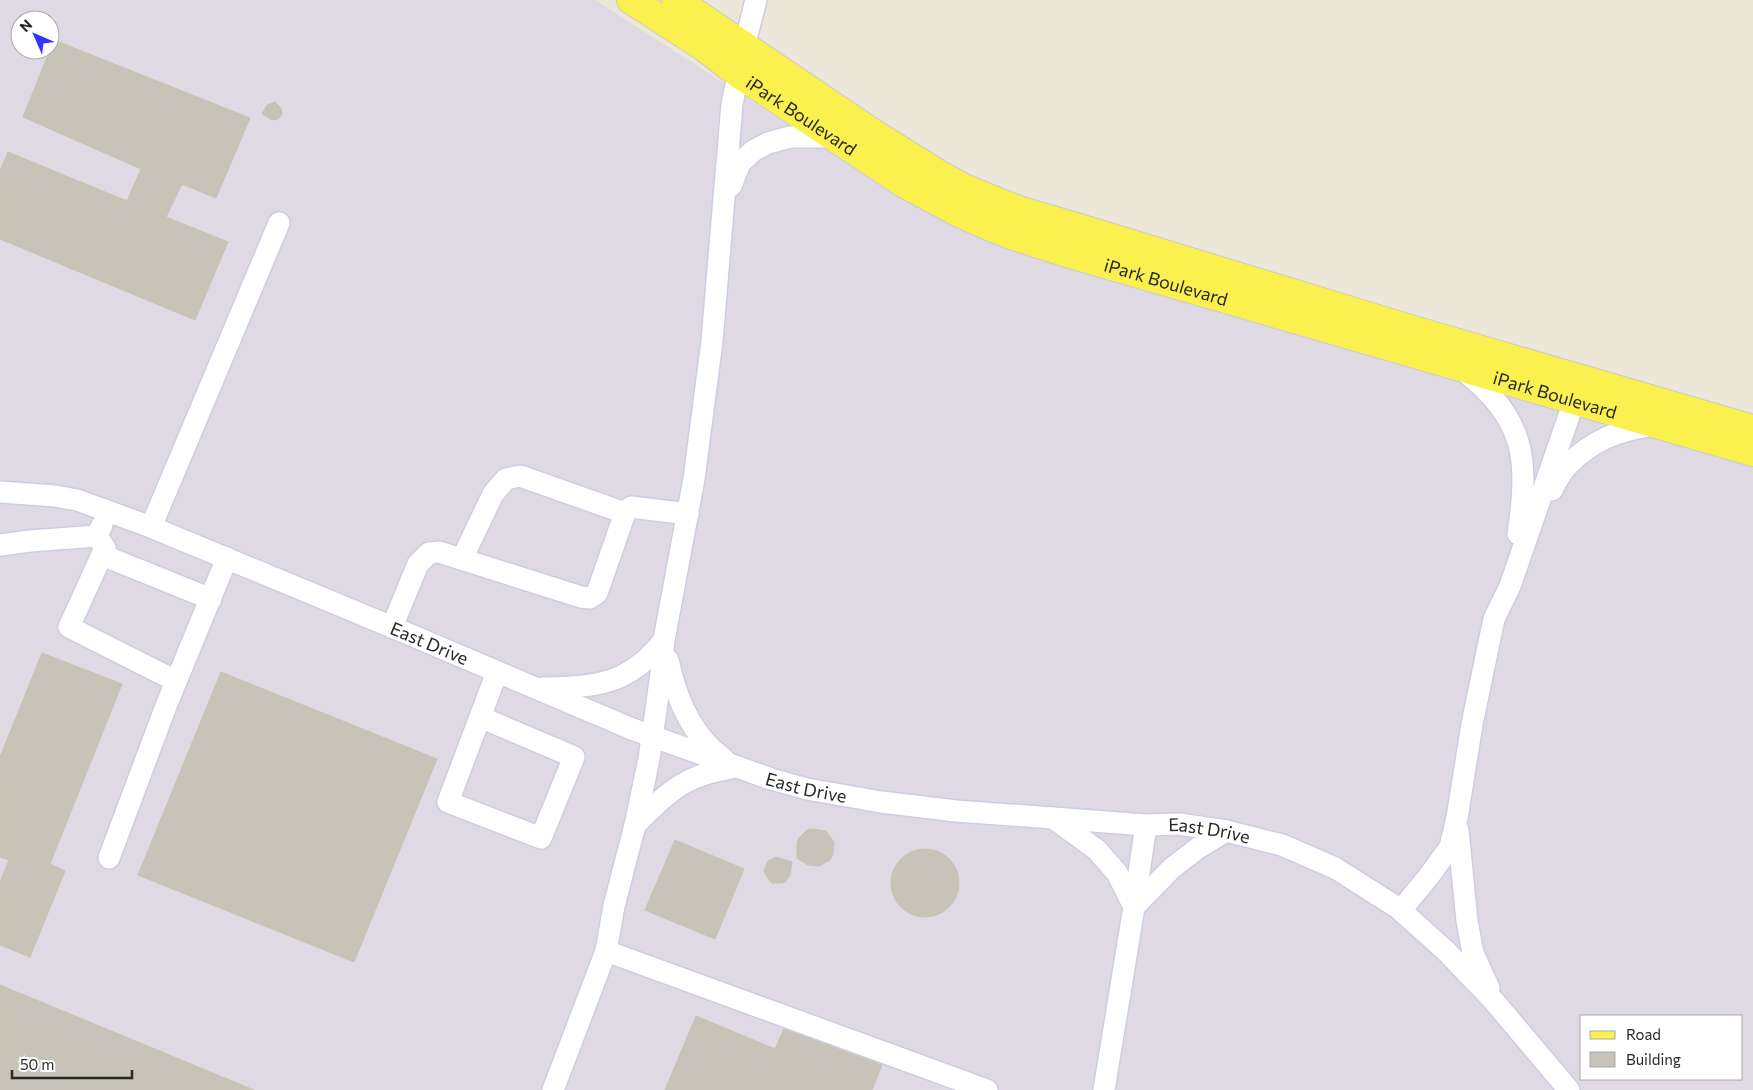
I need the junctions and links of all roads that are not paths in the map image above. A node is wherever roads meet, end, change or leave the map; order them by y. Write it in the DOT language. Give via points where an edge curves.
graph roads {
  1 [pos="631,0"];
  2 [pos="676,0"];
  3 [pos="756,0"];
  4 [pos="744,47"];
  5 [pos="739,74"];
  6 [pos="832,137"];
  7 [pos="724,203"];
  8 [pos="279,223"];
  9 [pos="1460,368"];
  10 [pos="1578,390"];
  11 [pos="1656,424"];
  12 [pos="1753,429"];
  13 [pos="1753,452"];
  14 [pos="0,492"];
  15 [pos="110,512"];
  16 [pos="625,513"];
  17 [pos="688,514"];
  18 [pos="1534,517"];
  19 [pos="151,527"];
  20 [pos="0,545"];
  21 [pos="99,546"];
  22 [pos="227,558"];
  23 [pos="462,559"];
  24 [pos="1510,586"];
  25 [pos="211,599"];
  26 [pos="392,627"];
  27 [pos="664,640"];
  28 [pos="497,672"];
  29 [pos="176,681"];
  30 [pos="536,688"];
  31 [pos="480,718"];
  32 [pos="653,738"];
  33 [pos="735,767"];
  34 [pos="1053,818"];
  35 [pos="1457,818"];
  36 [pos="635,825"];
  37 [pos="1146,825"];
  38 [pos="1226,831"];
  39 [pos="109,858"];
  40 [pos="1134,907"];
  41 [pos="1401,910"];
  42 [pos="606,951"];
  43 [pos="1493,1000"];
  44 [pos="554,1090"];
  45 [pos="987,1090"];
  46 [pos="1104,1090"];
  47 [pos="1568,1090"];
  1 -- 5 [label="main road, iPark Boulevard"];
  2 -- 4 [label="main road, iPark Boulevard"];
  3 -- 4 [label="street"];
  4 -- 5 [label="street"];
  4 -- 10 [label="main road, iPark Boulevard" via="914,160 989,198 1048,220 1400,326"];
  5 -- 6 [label="main road, iPark Boulevard"];
  5 -- 7 [label="street" via="732,104"];
  6 -- 7 [label="street" via="790,137 768,142 753,151 740,163"];
  6 -- 9 [label="main road, iPark Boulevard" via="931,199 1011,235"];
  7 -- 17 [label="street" via="712,341"];
  8 -- 19 [label="street"];
  9 -- 10 [label="main road, iPark Boulevard"];
  9 -- 24 [label="street" via="1502,407 1516,434 1524,466"];
  10 -- 11 [label="main road, iPark Boulevard"];
  10 -- 12 [label="main road, iPark Boulevard"];
  10 -- 18 [label="street"];
  11 -- 13 [label="main road, iPark Boulevard"];
  11 -- 18 [label="street" via="1632,428 1598,440 1566,467"];
  14 -- 15 [label="street, East Drive" via="55,496"];
  15 -- 19 [label="street, East Drive"];
  15 -- 21 [label="street"];
  16 -- 17 [label="street" via="631,507"];
  16 -- 23 [label="street" via="520,476 506,479 493,494"];
  16 -- 23 [label="street" via="597,592 590,598"];
  17 -- 27 [label="street"];
  18 -- 24 [label="street"];
  19 -- 22 [label="street, East Drive"];
  20 -- 21 [label="street" via="30,541"];
  21 -- 25 [label="street"];
  21 -- 29 [label="street" via="69,627"];
  22 -- 25 [label="street"];
  22 -- 26 [label="street, East Drive"];
  23 -- 26 [label="street" via="440,552 429,553 418,564"];
  24 -- 35 [label="street" via="1494,620 1472,724"];
  25 -- 29 [label="street"];
  26 -- 28 [label="street, East Drive"];
  27 -- 30 [label="street" via="637,668 606,683 575,688"];
  27 -- 32 [label="street"];
  27 -- 33 [label="street" via="673,684 695,731 710,749"];
  28 -- 30 [label="street, East Drive"];
  28 -- 31 [label="street"];
  29 -- 39 [label="street"];
  30 -- 32 [label="street, East Drive"];
  31 -- 31 [label="street" via="448,802 541,838 574,757"];
  32 -- 33 [label="street, East Drive"];
  32 -- 36 [label="street"];
  33 -- 34 [label="street, East Drive" via="807,788 881,802"];
  33 -- 36 [label="street" via="696,777 679,786"];
  34 -- 37 [label="street, East Drive"];
  34 -- 40 [label="street" via="1097,850 1117,873"];
  35 -- 41 [label="street" via="1450,847"];
  35 -- 43 [label="street" via="1466,921 1473,953"];
  36 -- 42 [label="street"];
  37 -- 38 [label="street, East Drive" via="1179,824"];
  37 -- 40 [label="street"];
  38 -- 40 [label="street" via="1172,868"];
  38 -- 41 [label="street, East Drive" via="1282,845 1335,868"];
  40 -- 46 [label="street"];
  41 -- 43 [label="street, East Drive"];
  42 -- 44 [label="street"];
  42 -- 45 [label="street"];
  43 -- 47 [label="street, East Drive"];
}
